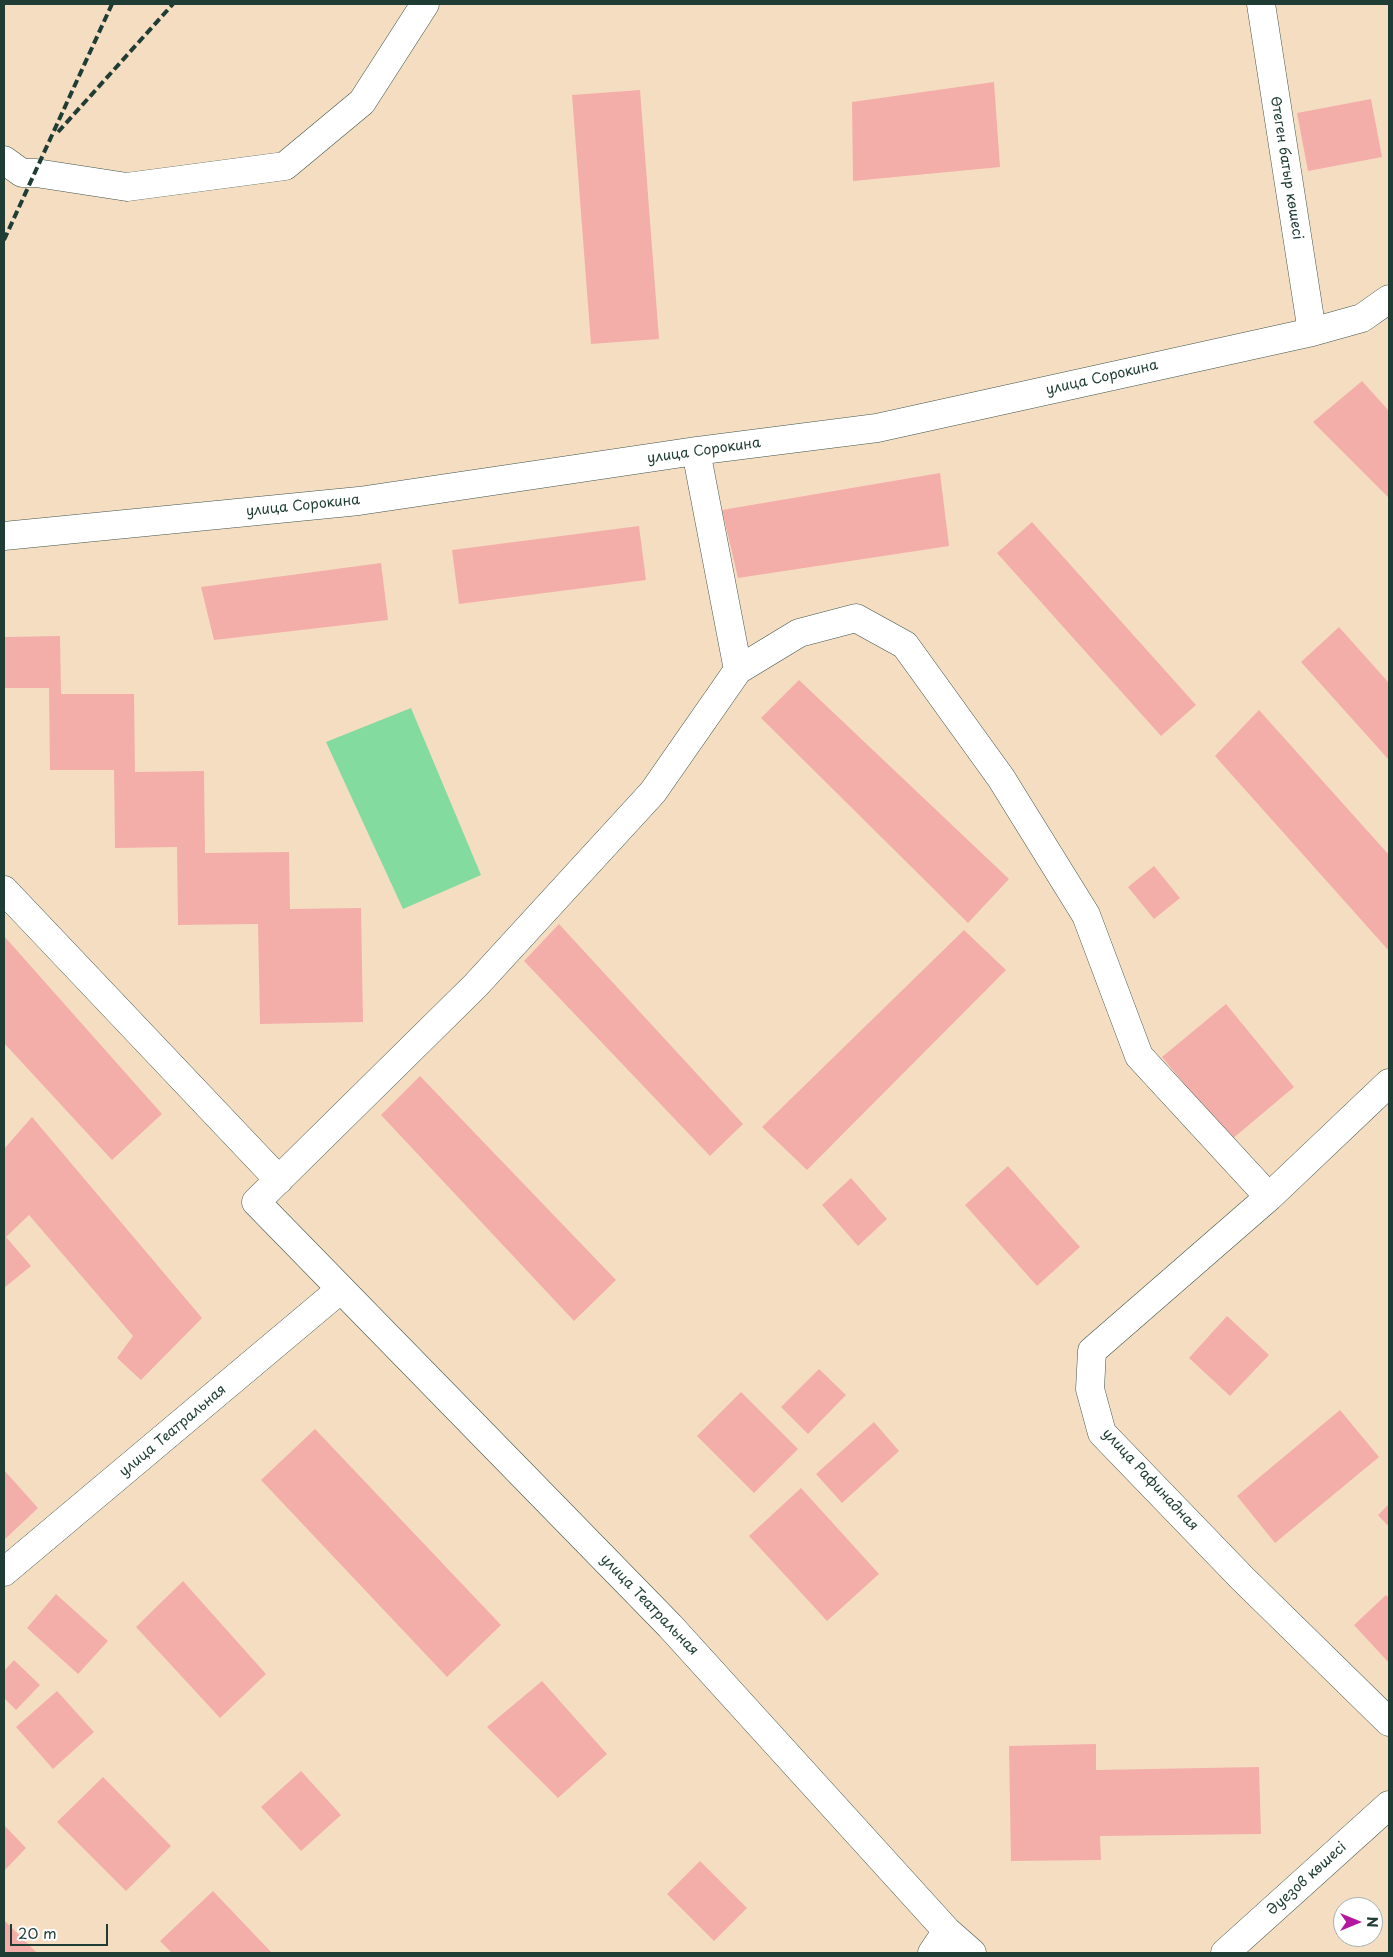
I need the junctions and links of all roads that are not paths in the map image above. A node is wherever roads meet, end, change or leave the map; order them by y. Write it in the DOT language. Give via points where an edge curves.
graph roads {
  1 [pos="425,4"];
  2 [pos="1261,4"];
  3 [pos="4,160"];
  4 [pos="1389,299"];
  5 [pos="1312,332"];
  6 [pos="696,451"];
  7 [pos="4,536"];
  8 [pos="738,670"];
  9 [pos="4,890"];
  10 [pos="1389,1082"];
  11 [pos="279,1180"];
  12 [pos="1269,1197"];
  13 [pos="341,1289"];
  14 [pos="4,1572"];
  15 [pos="1389,1722"];
  16 [pos="1389,1805"];
  17 [pos="947,1931"];
  18 [pos="932,1953"];
  19 [pos="972,1953"];
  20 [pos="1225,1953"];
  1 -- 3 [label="street" via="362,102 285,166 127,187 22,173"];
  2 -- 5 [label="street, Өтеген батыр көшесі"];
  4 -- 5 [label="street, улица Сорокина" via="1362,318"];
  5 -- 6 [label="street, улица Сорокина" via="877,428"];
  6 -- 7 [label="street, улица Сорокина" via="359,501"];
  6 -- 8 [label="street"];
  8 -- 11 [label="street" via="653,792 476,985"];
  8 -- 12 [label="street" via="799,633 856,618 905,645 1001,778 1086,915 1139,1056"];
  9 -- 11 [label="street"];
  10 -- 12 [label="street, улица Рафинадная"];
  11 -- 13 [label="street, улица Театральная" via="256,1202"];
  12 -- 15 [label="street, улица Рафинадная" via="1092,1351 1090,1389 1102,1433 1242,1578"];
  13 -- 14 [label="street, улица Театральная"];
  13 -- 17 [label="street, улица Театральная" via="670,1626"];
  16 -- 20 [label="street, Әуезов көшесі"];
  17 -- 18 [label="street"];
  17 -- 19 [label="street, улица Театральная"];
}
